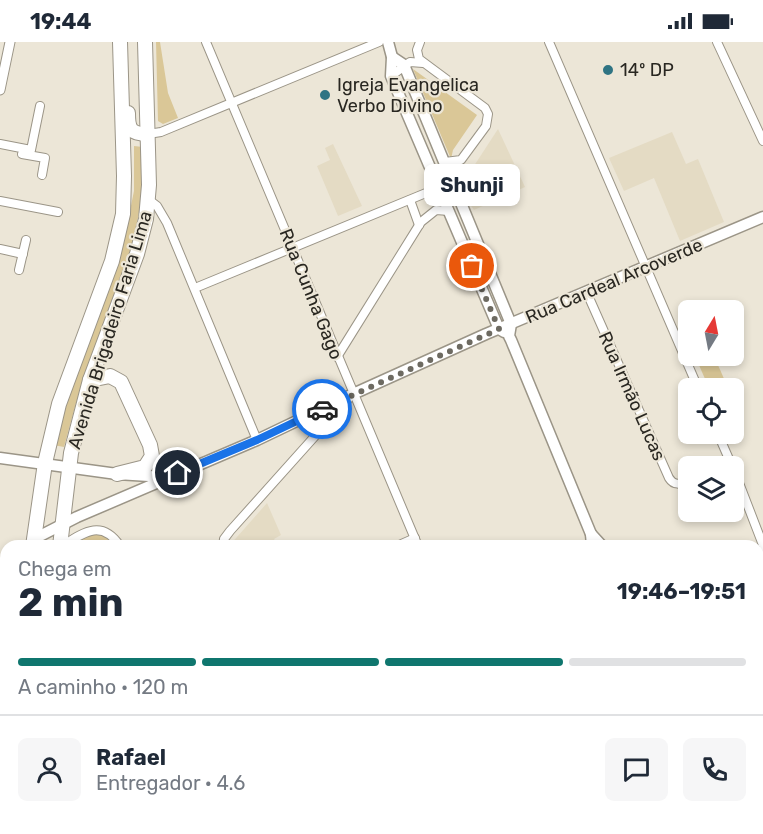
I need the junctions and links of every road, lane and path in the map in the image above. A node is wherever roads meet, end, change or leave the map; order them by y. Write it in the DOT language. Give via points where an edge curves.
graph roads {
  1 [pos="10,42"];
  2 [pos="120,42"];
  3 [pos="126,42"];
  4 [pos="145,42"];
  5 [pos="206,42"];
  6 [pos="379,42"];
  7 [pos="388,42"];
  8 [pos="420,42"];
  9 [pos="549,42"];
  10 [pos="717,42"];
  11 [pos="392,57"];
  12 [pos="423,63"];
  13 [pos="404,65"];
  14 [pos="391,76"];
  15 [pos="0,90"];
  16 [pos="231,102"];
  17 [pos="40,106"];
  18 [pos="148,134"];
  19 [pos="763,141"];
  20 [pos="0,144"];
  21 [pos="0,150"];
  22 [pos="445,162"];
  23 [pos="42,175"];
  24 [pos="438,188"];
  25 [pos="149,200"];
  26 [pos="410,200"];
  27 [pos="0,201"];
  28 [pos="448,211"];
  29 [pos="58,212"];
  30 [pos="763,217"];
  31 [pos="419,225"];
  32 [pos="26,240"];
  33 [pos="292,248"];
  34 [pos="0,249"];
  35 [pos="23,254"];
  36 [pos="645,268"];
  37 [pos="19,270"];
  38 [pos="195,288"];
  39 [pos="587,293"];
  40 [pos="499,329"];
  41 [pos="510,330"];
  42 [pos="337,357"];
  43 [pos="694,378"];
  44 [pos="90,380"];
  45 [pos="352,394"];
  46 [pos="257,440"];
  47 [pos="0,458"];
  48 [pos="45,463"];
  49 [pos="69,466"];
  50 [pos="117,474"];
  51 [pos="168,477"];
  52 [pos="678,484"];
  53 [pos="744,500"];
  54 [pos="62,525"];
  55 [pos="591,534"];
  56 [pos="33,540"];
  57 [pos="36,540"];
  58 [pos="61,540"];
  59 [pos="72,540"];
  60 [pos="116,540"];
  61 [pos="224,540"];
  62 [pos="416,540"];
  63 [pos="592,540"];
  64 [pos="596,540"];
  65 [pos="761,540"];
  1 -- 15 [label="street"];
  2 -- 48 [label="highway, Avenida Brigadeiro Faria Lima" via="122,222 112,261 65,386"];
  3 -- 18 [label="highway" via="128,124 137,134"];
  4 -- 18 [label="highway, Avenida Brigadeiro Faria Lima"];
  5 -- 16 [label="street, Rua Cunha Gago"];
  6 -- 16 [label="street"];
  7 -- 11 [label="main road"];
  8 -- 12 [label="street" via="417,54"];
  9 -- 36 [label="street"];
  10 -- 19 [label="street"];
  11 -- 13 [label="main road"];
  11 -- 14 [label="main road"];
  12 -- 13 [label="street"];
  12 -- 22 [label="street" via="488,114 486,126 460,160"];
  13 -- 14 [label="street"];
  13 -- 22 [label="main road"];
  14 -- 24 [label="main road"];
  16 -- 18 [label="street"];
  16 -- 33 [label="street, Rua Cunha Gago"];
  17 -- 20 [label="street" via="31,150"];
  18 -- 25 [label="highway, Avenida Brigadeiro Faria Lima"];
  21 -- 23 [label="street" via="45,158"];
  22 -- 41 [label="main road"];
  24 -- 26 [label="street"];
  24 -- 28 [label="main road"];
  25 -- 38 [label="street" via="163,214"];
  25 -- 44 [label="highway, Avenida Brigadeiro Faria Lima" via="137,254"];
  26 -- 31 [label="street"];
  26 -- 33 [label="street"];
  27 -- 29 [label="street"];
  28 -- 31 [label="street" via="436,210"];
  28 -- 40 [label="main road"];
  30 -- 36 [label="main road, Rua Cardeal Arcoverde"];
  31 -- 42 [label="street"];
  32 -- 35 [label="street"];
  33 -- 38 [label="street"];
  33 -- 42 [label="street, Rua Cunha Gago"];
  34 -- 35 [label="street"];
  35 -- 37 [label="street"];
  36 -- 39 [label="main road, Rua Cardeal Arcoverde"];
  36 -- 43 [label="street"];
  38 -- 46 [label="street"];
  39 -- 41 [label="main road, Rua Cardeal Arcoverde"];
  39 -- 52 [label="street, Rua Irmão Lucas" via="669,478"];
  40 -- 41 [label="main road, Rua Cardeal Arcoverde"];
  40 -- 45 [label="main road, Rua Cardeal Arcoverde"];
  41 -- 55 [label="main road"];
  42 -- 45 [label="street, Rua Cunha Gago"];
  44 -- 49 [label="highway, Avenida Brigadeiro Faria Lima"];
  44 -- 50 [label="highway" via="110,376 121,382 150,445 152,456 145,467"];
  45 -- 46 [label="main road"];
  45 -- 61 [label="street, Rua Cardeal Arcoverde"];
  45 -- 62 [label="street, Rua Cunha Gago"];
  46 -- 51 [label="main road"];
  47 -- 48 [label="main road"];
  48 -- 49 [label="main road"];
  48 -- 56 [label="highway, Avenida Brigadeiro Faria Lima"];
  49 -- 50 [label="main road"];
  49 -- 54 [label="highway, Avenida Brigadeiro Faria Lima"];
  50 -- 51 [label="main road"];
  51 -- 54 [label="main road"];
  53 -- 65 [label="street"];
  54 -- 57 [label="main road"];
  54 -- 58 [label="highway, Avenida Brigadeiro Faria Lima"];
  55 -- 63 [label="main road"];
  55 -- 64 [label="main road"];
  59 -- 60 [label="street" via="100,530 106,530"];
}
